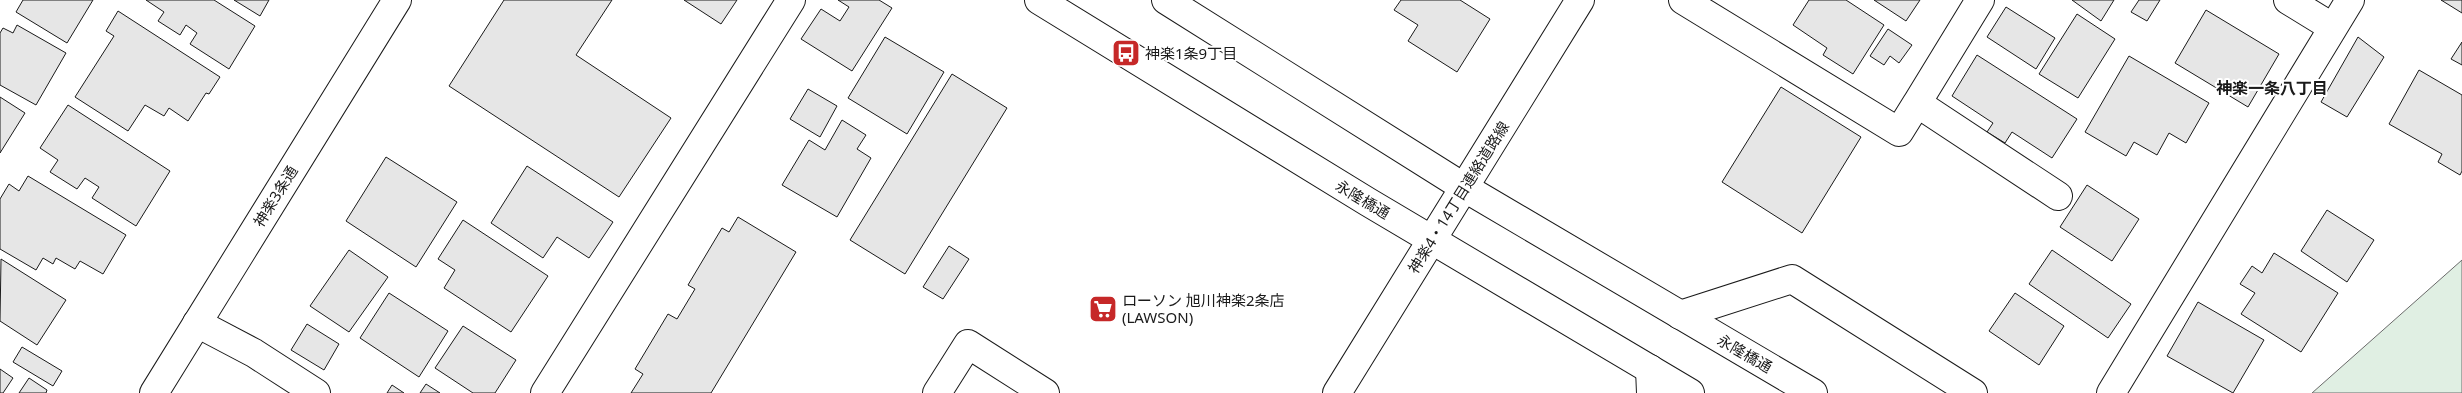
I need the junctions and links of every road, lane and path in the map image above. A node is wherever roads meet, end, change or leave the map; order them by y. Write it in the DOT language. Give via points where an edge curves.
graph roads {
  1 [pos="397,0"];
  2 [pos="791,0"];
  3 [pos="1039,0"];
  4 [pos="1166,0"];
  5 [pos="1580,0"];
  6 [pos="1683,0"];
  7 [pos="1980,0"];
  8 [pos="2288,0"];
  9 [pos="2350,0"];
  10 [pos="2332,27"];
  11 [pos="1917,103"];
  12 [pos="1465,188"];
  13 [pos="2058,196"];
  14 [pos="1432,240"];
  15 [pos="1680,315"];
  16 [pos="197,323"];
  17 [pos="1651,381"];
  18 [pos="154,393"];
  19 [pos="316,393"];
  20 [pos="545,393"];
  21 [pos="937,393"];
  22 [pos="1045,393"];
  23 [pos="1337,393"];
  24 [pos="1690,393"];
  25 [pos="1813,393"];
  26 [pos="1973,393"];
  27 [pos="2111,393"];
  1 -- 16 [label="street, 神楽3条通"];
  2 -- 20 [label="street"];
  3 -- 14 [label="street, 永隆橋通"];
  4 -- 12 [label="street, 永隆橋通"];
  5 -- 12 [label="street, 神楽4・14丁目連絡道路線"];
  6 -- 11 [label="street" via="1899,132"];
  7 -- 11 [label="street"];
  8 -- 10 [label="street"];
  9 -- 10 [label="street"];
  10 -- 27 [label="street"];
  11 -- 13 [label="street"];
  12 -- 14 [label="street, 神楽4・14丁目連絡道路線"];
  12 -- 15 [label="street, 永隆橋通"];
  14 -- 17 [label="street, 永隆橋通"];
  14 -- 23 [label="street, 神楽4・14丁目連絡道路線"];
  15 -- 25 [label="street, 永隆橋通"];
  15 -- 26 [label="street" via="1792,279"];
  16 -- 18 [label="street, 神楽3条通"];
  16 -- 19 [label="street" via="254,353"];
  17 -- 24 [label="street, 永隆橋通"];
  21 -- 22 [label="street" via="968,344"];
}
